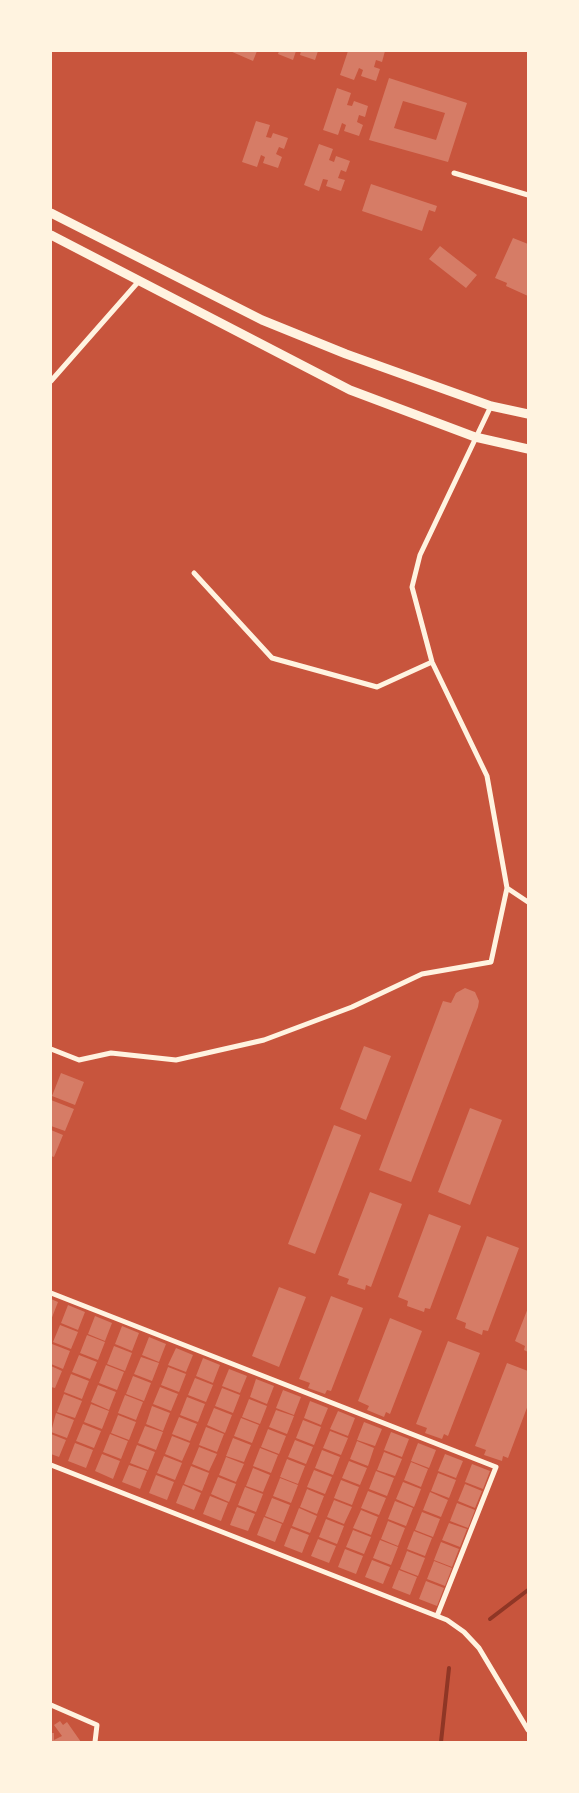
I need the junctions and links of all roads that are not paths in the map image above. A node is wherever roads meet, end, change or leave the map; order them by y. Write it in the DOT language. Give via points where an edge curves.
graph roads {
  1 [pos="454,173"];
  2 [pos="528,195"];
  3 [pos="51,213"];
  4 [pos="51,236"];
  5 [pos="139,280"];
  6 [pos="51,381"];
  7 [pos="491,406"];
  8 [pos="528,414"];
  9 [pos="475,437"];
  10 [pos="528,449"];
  11 [pos="194,573"];
  12 [pos="432,662"];
  13 [pos="507,888"];
  14 [pos="528,902"];
  15 [pos="51,1049"];
  16 [pos="51,1293"];
  17 [pos="51,1465"];
  18 [pos="437,1616"];
  19 [pos="51,1705"];
  20 [pos="528,1730"];
  21 [pos="95,1742"];
  1 -- 2 [label="street"];
  3 -- 7 [label="main road" via="262,320"];
  4 -- 5 [label="main road"];
  5 -- 6 [label="street"];
  5 -- 9 [label="main road" via="350,390"];
  7 -- 8 [label="main road"];
  7 -- 9 [label="street"];
  9 -- 10 [label="main road"];
  9 -- 12 [label="street" via="418,563 412,587"];
  11 -- 12 [label="street" via="272,658 377,687"];
  12 -- 13 [label="street" via="487,776"];
  13 -- 14 [label="street"];
  13 -- 15 [label="street" via="491,962 422,974 352,1007 264,1040 176,1060 111,1053 79,1060"];
  16 -- 18 [label="street" via="496,1467"];
  17 -- 18 [label="street"];
  18 -- 20 [label="street" via="460,1629 479,1648"];
  19 -- 21 [label="street" via="98,1724"];
}
